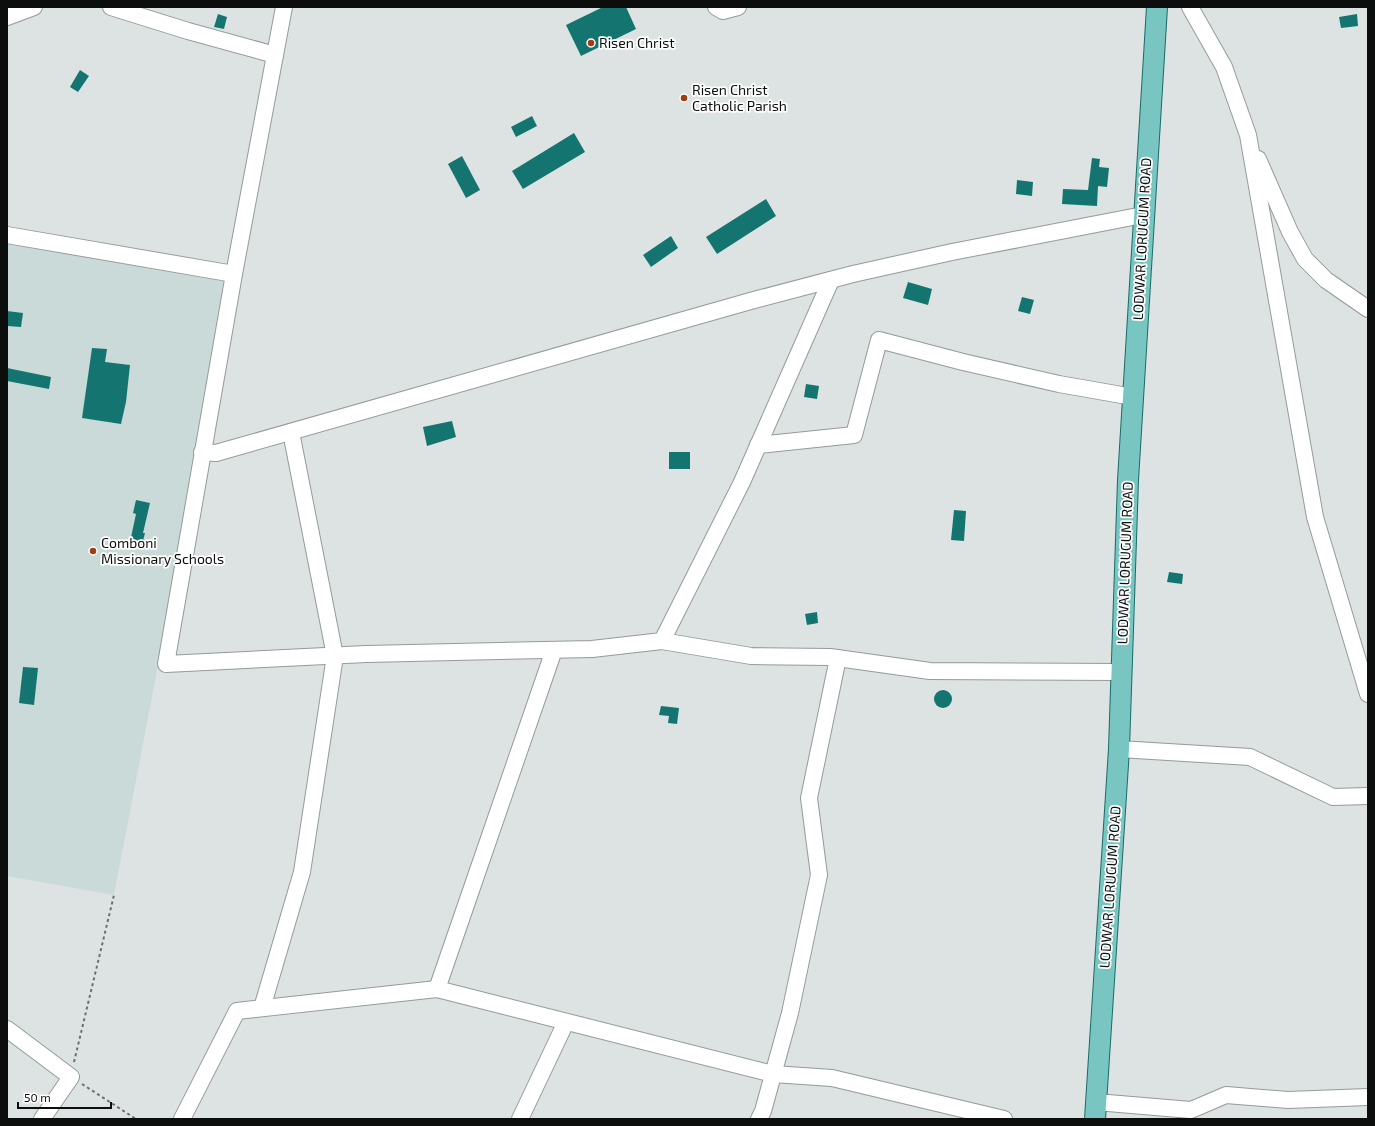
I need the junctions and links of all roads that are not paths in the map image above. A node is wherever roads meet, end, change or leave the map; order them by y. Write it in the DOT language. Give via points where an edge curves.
graph roads {
  1 [pos="34,7"];
  2 [pos="111,7"];
  3 [pos="284,7"];
  4 [pos="716,7"];
  5 [pos="738,7"];
  6 [pos="1157,7"];
  7 [pos="1190,7"];
  8 [pos="7,17"];
  9 [pos="275,55"];
  10 [pos="1248,135"];
  11 [pos="1143,215"];
  12 [pos="7,235"];
  13 [pos="234,274"];
  14 [pos="831,280"];
  15 [pos="1368,309"];
  16 [pos="1133,397"];
  17 [pos="291,432"];
  18 [pos="758,445"];
  19 [pos="202,452"];
  20 [pos="662,641"];
  21 [pos="554,650"];
  22 [pos="335,656"];
  23 [pos="838,658"];
  24 [pos="1121,672"];
  25 [pos="1368,694"];
  26 [pos="1118,749"];
  27 [pos="1368,796"];
  28 [pos="437,989"];
  29 [pos="262,1008"];
  30 [pos="566,1022"];
  31 [pos="7,1029"];
  32 [pos="773,1074"];
  33 [pos="1368,1097"];
  34 [pos="1096,1111"];
  35 [pos="42,1119"];
  36 [pos="182,1119"];
  37 [pos="520,1119"];
  38 [pos="759,1119"];
  39 [pos="1004,1119"];
  1 -- 8 [label="street"];
  2 -- 9 [label="street" via="188,32"];
  3 -- 9 [label="street"];
  4 -- 5 [label="street" via="723,11"];
  6 -- 11 [label="main road, LODWAR LORUGUM ROAD"];
  7 -- 10 [label="street" via="1224,67"];
  9 -- 13 [label="street"];
  10 -- 15 [label="street" via="1290,232 1305,259 1326,280"];
  10 -- 25 [label="street" via="1315,517"];
  11 -- 14 [label="street" via="952,252"];
  11 -- 16 [label="main road, LODWAR LORUGUM ROAD"];
  12 -- 13 [label="street"];
  13 -- 19 [label="street"];
  14 -- 17 [label="street"];
  14 -- 18 [label="street"];
  16 -- 18 [label="street" via="1051,382 879,340 854,435"];
  16 -- 24 [label="main road, LODWAR LORUGUM ROAD"];
  17 -- 19 [label="street" via="216,453"];
  17 -- 22 [label="street"];
  18 -- 20 [label="street"];
  19 -- 22 [label="street" via="166,664"];
  20 -- 21 [label="street" via="592,649"];
  20 -- 23 [label="street" via="751,656"];
  21 -- 22 [label="street"];
  21 -- 28 [label="street"];
  22 -- 29 [label="street" via="302,872"];
  23 -- 24 [label="street" via="930,672"];
  23 -- 32 [label="street" via="809,798 819,875 790,1013"];
  24 -- 26 [label="main road, LODWAR LORUGUM ROAD"];
  26 -- 27 [label="street" via="1250,757 1332,796"];
  26 -- 34 [label="main road, LODWAR LORUGUM ROAD"];
  28 -- 29 [label="street"];
  28 -- 30 [label="street"];
  29 -- 36 [label="street" via="237,1011"];
  30 -- 32 [label="street"];
  30 -- 37 [label="street"];
  31 -- 35 [label="street" via="71,1077"];
  32 -- 38 [label="street"];
  32 -- 39 [label="street" via="832,1078"];
  33 -- 34 [label="street" via="1288,1100 1226,1095 1191,1110"];
}
